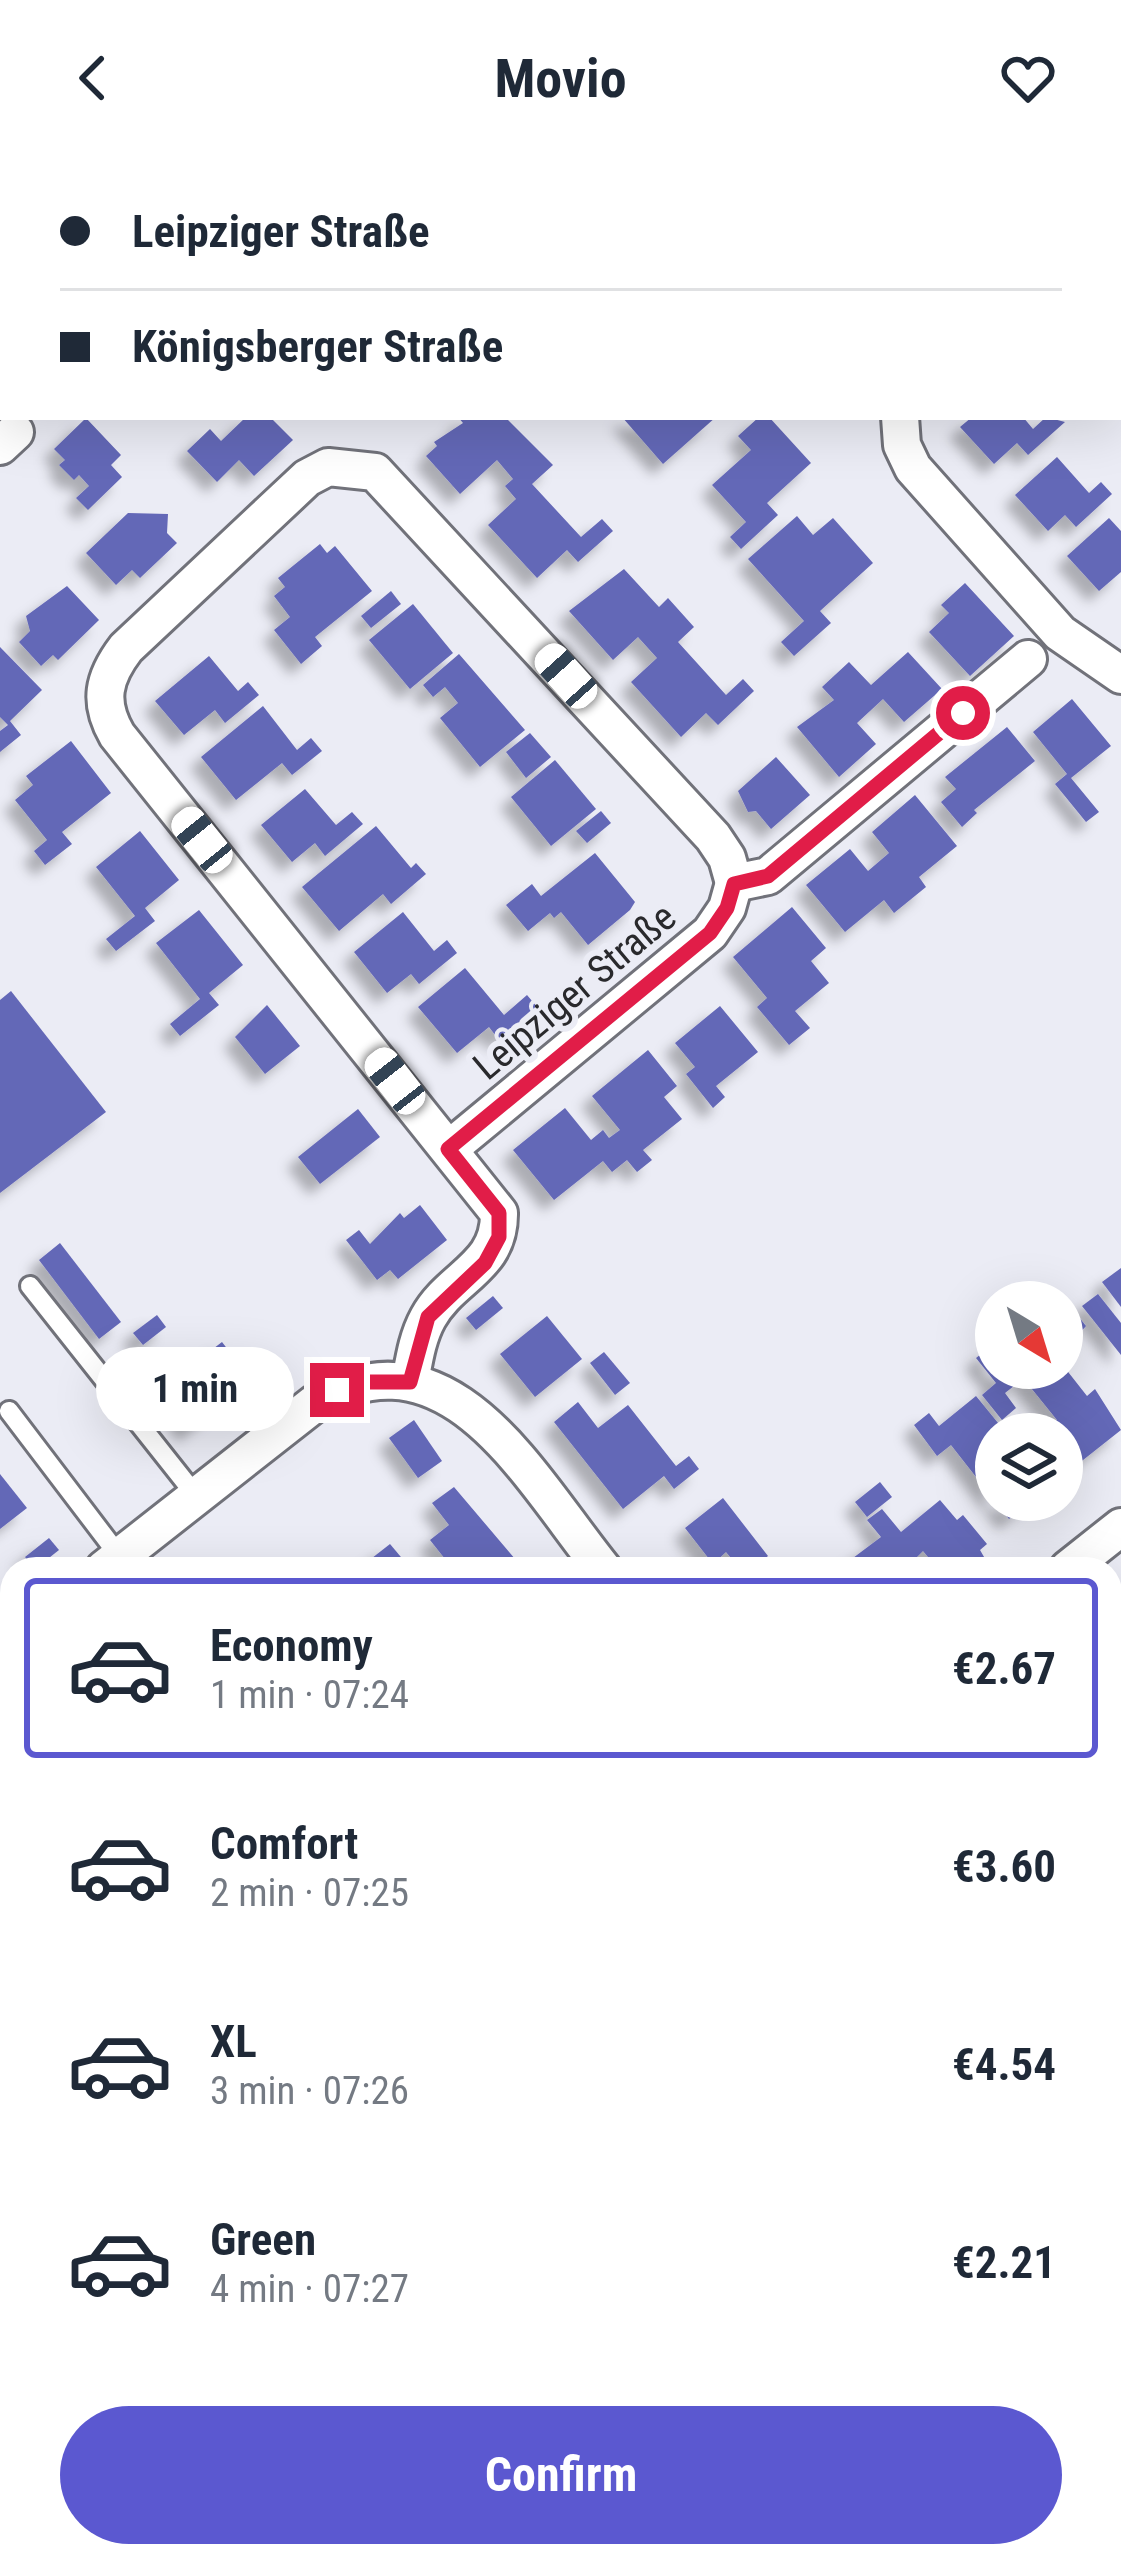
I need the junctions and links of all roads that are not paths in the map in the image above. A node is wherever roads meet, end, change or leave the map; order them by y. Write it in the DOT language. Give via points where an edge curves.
graph roads {
  1 [pos="900,420"];
  2 [pos="1028,659"];
  3 [pos="1121,676"];
  4 [pos="734,884"];
  5 [pos="448,1149"];
  6 [pos="29,1286"];
  7 [pos="410,1382"];
  8 [pos="9,1411"];
  9 [pos="197,1497"];
  10 [pos="1121,1527"];
  11 [pos="108,1557"];
  12 [pos="120,1557"];
  13 [pos="593,1557"];
  14 [pos="1083,1557"];
  1 -- 3 [label="street" via="913,468 1060,633"];
  2 -- 4 [label="street" via="768,876"];
  4 -- 5 [label="street, Leipziger Straße" via="710,933"];
  4 -- 5 [label="street" via="713,837 375,472 328,467 245,534 111,668 106,716"];
  5 -- 7 [label="street" via="499,1213 499,1237 485,1263 428,1317"];
  6 -- 9 [label="lane"];
  7 -- 9 [label="street" via="337,1390"];
  7 -- 13 [label="street" via="474,1411"];
  8 -- 11 [label="lane"];
  9 -- 12 [label="street"];
  10 -- 14 [label="street"];
}
